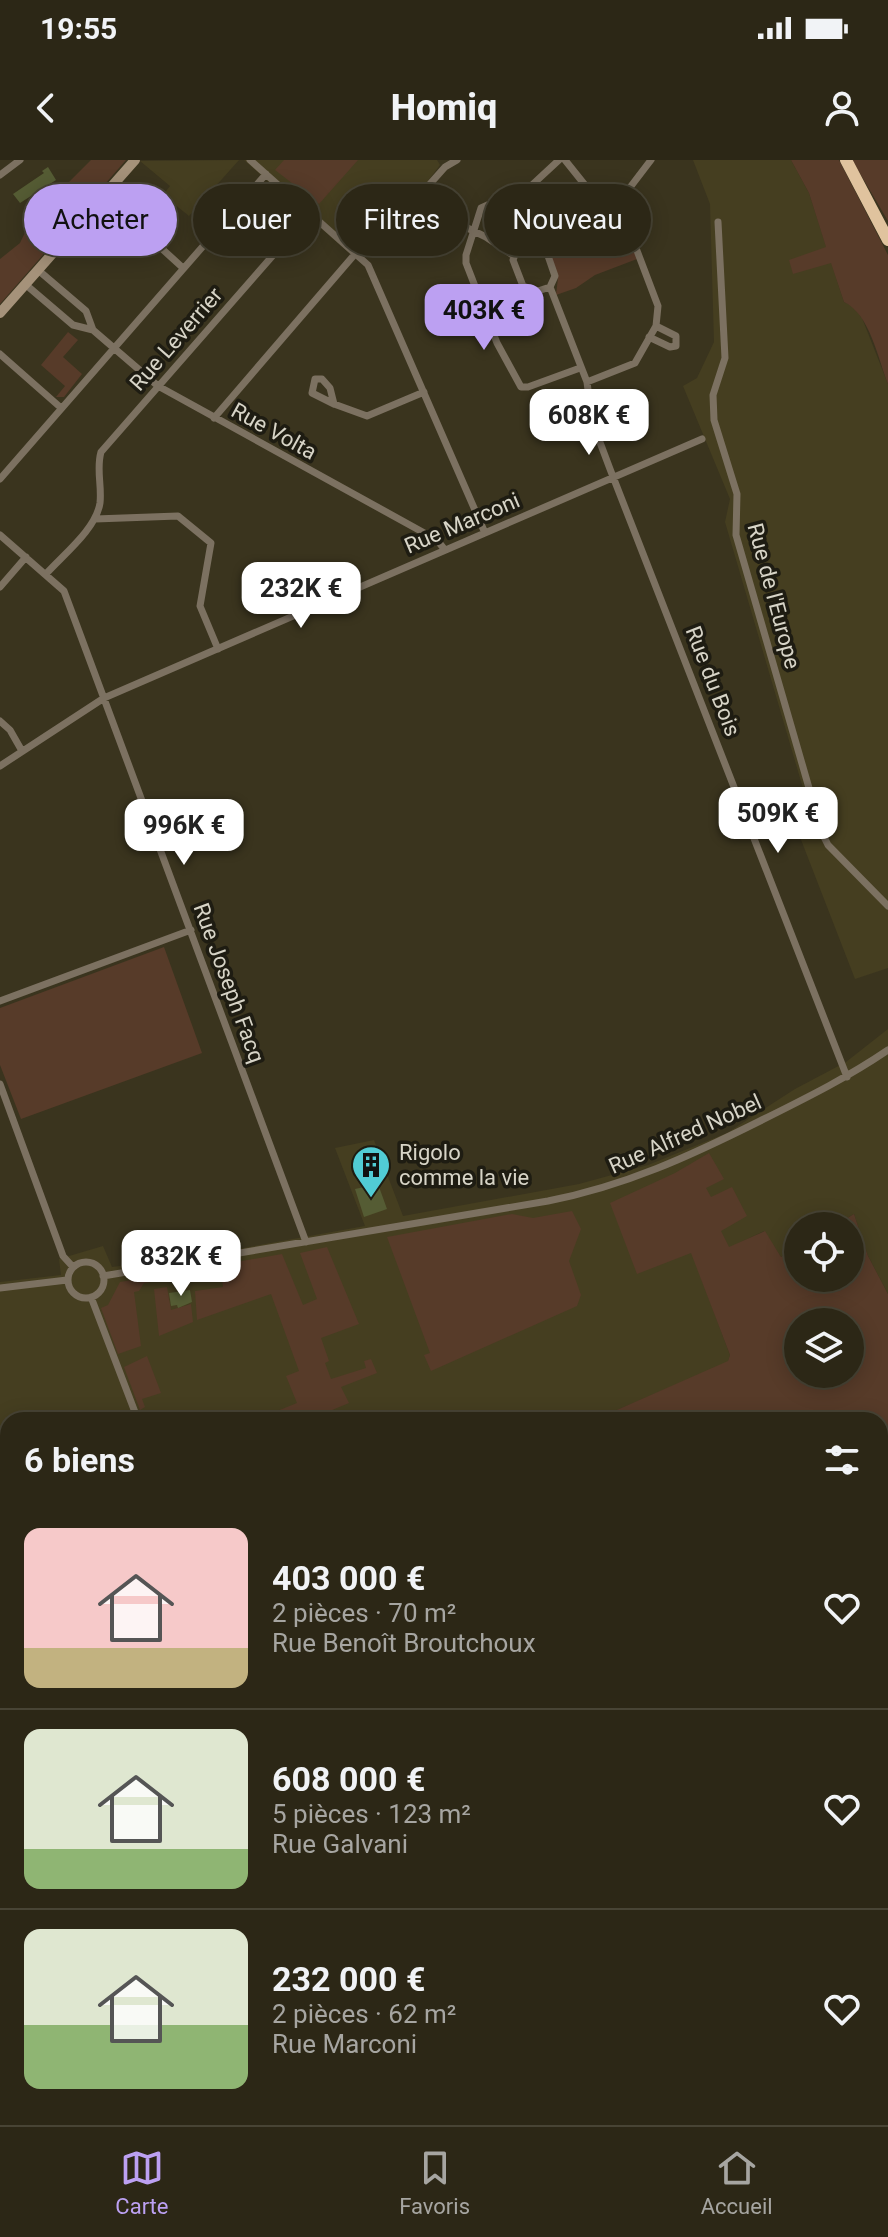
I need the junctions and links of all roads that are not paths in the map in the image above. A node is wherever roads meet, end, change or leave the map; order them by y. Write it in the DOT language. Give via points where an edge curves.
graph roads {
  1 [pos="20,160"];
  2 [pos="135,160"];
  3 [pos="250,160"];
  4 [pos="457,160"];
  5 [pos="651,160"];
  6 [pos="846,160"];
  7 [pos="565,161"];
  8 [pos="266,174"];
  9 [pos="0,175"];
  10 [pos="277,184"];
  11 [pos="430,184"];
  12 [pos="584,184"];
  13 [pos="633,184"];
  14 [pos="320,222"];
  15 [pos="718,222"];
  16 [pos="468,228"];
  17 [pos="474,231"];
  18 [pos="336,236"];
  19 [pos="484,237"];
  20 [pos="888,240"];
  21 [pos="170,256"];
  22 [pos="272,256"];
  23 [pos="352,256"];
  24 [pos="358,256"];
  25 [pos="514,256"];
  26 [pos="548,256"];
  27 [pos="639,256"];
  28 [pos="183,268"];
  29 [pos="38,270"];
  30 [pos="25,284"];
  31 [pos="550,287"];
  32 [pos="0,313"];
  33 [pos="656,326"];
  34 [pos="93,330"];
  35 [pos="649,337"];
  36 [pos="113,347"];
  37 [pos="0,354"];
  38 [pos="580,368"];
  39 [pos="587,382"];
  40 [pos="158,386"];
  41 [pos="424,392"];
  42 [pos="334,404"];
  43 [pos="60,407"];
  44 [pos="214,418"];
  45 [pos="702,439"];
  46 [pos="615,477"];
  47 [pos="0,479"];
  48 [pos="95,519"];
  49 [pos="485,533"];
  50 [pos="0,535"];
  51 [pos="445,550"];
  52 [pos="26,557"];
  53 [pos="46,574"];
  54 [pos="0,587"];
  55 [pos="218,649"];
  56 [pos="104,698"];
  57 [pos="0,721"];
  58 [pos="22,751"];
  59 [pos="0,766"];
  60 [pos="888,906"];
  61 [pos="191,930"];
  62 [pos="0,1001"];
  63 [pos="888,1050"];
  64 [pos="847,1077"];
  65 [pos="0,1084"];
  66 [pos="306,1242"];
  67 [pos="73,1267"];
  68 [pos="103,1276"];
  69 [pos="67,1280"];
  70 [pos="0,1288"];
  71 [pos="91,1297"];
  72 [pos="135,1412"];
  1 -- 9 [label="street"];
  2 -- 29 [label="street"];
  3 -- 8 [label="street"];
  4 -- 11 [label="street"];
  5 -- 13 [label="street"];
  6 -- 20 [label="highway"];
  7 -- 12 [label="street"];
  7 -- 17 [label="street" via="532,185 481,208"];
  8 -- 10 [label="street"];
  8 -- 28 [label="street"];
  14 -- 18 [label="street"];
  15 -- 60 [label="street, Rue de l'Europe" via="725,358 713,395 714,420 737,494 736,535 822,833"];
  16 -- 17 [label="street"];
  17 -- 19 [label="street"];
  17 -- 38 [label="street" via="466,263 515,380 528,387"];
  21 -- 28 [label="street"];
  22 -- 40 [label="street, Rue Leverrier"];
  23 -- 44 [label="street"];
  24 -- 41 [label="street" via="368,265"];
  25 -- 31 [label="street" via="523,286 538,291"];
  26 -- 31 [label="street" via="555,276"];
  27 -- 33 [label="street" via="658,306"];
  28 -- 36 [label="street"];
  29 -- 30 [label="street"];
  29 -- 34 [label="street, Rue Volta" via="86,311"];
  30 -- 32 [label="street"];
  30 -- 34 [label="street, Rue Volta" via="73,325"];
  31 -- 38 [label="street, Rue du Bois"];
  33 -- 35 [label="street"];
  33 -- 35 [label="street" via="676,336 676,346"];
  34 -- 36 [label="street, Rue Volta"];
  35 -- 39 [label="street" via="635,363"];
  36 -- 40 [label="street, Rue Volta"];
  36 -- 43 [label="street"];
  37 -- 43 [label="street"];
  38 -- 39 [label="street, Rue du Bois"];
  39 -- 46 [label="street, Rue du Bois" via="592,421"];
  40 -- 44 [label="street, Rue Volta"];
  40 -- 48 [label="street, Rue Leverrier" via="101,452"];
  41 -- 42 [label="street" via="367,416"];
  41 -- 49 [label="street"];
  43 -- 47 [label="street"];
  44 -- 51 [label="street, Rue Volta" via="437,540"];
  45 -- 46 [label="street, Rue Marconi"];
  46 -- 49 [label="street, Rue Marconi"];
  46 -- 64 [label="street, Rue du Bois"];
  48 -- 53 [label="street"];
  48 -- 55 [label="street" via="178,516 211,543 200,606"];
  49 -- 51 [label="street, Rue Marconi"];
  50 -- 52 [label="street, Rue Joseph Facq"];
  51 -- 55 [label="street, Rue Marconi"];
  52 -- 53 [label="street, Rue Joseph Facq"];
  52 -- 54 [label="street"];
  53 -- 56 [label="street, Rue Joseph Facq" via="64,591"];
  55 -- 56 [label="street, Rue Marconi"];
  56 -- 58 [label="street, Rue Marconi"];
  56 -- 61 [label="street, Rue Joseph Facq"];
  57 -- 58 [label="street"];
  58 -- 59 [label="street, Rue Marconi"];
  61 -- 62 [label="street"];
  61 -- 66 [label="street, Rue Joseph Facq"];
  63 -- 64 [label="street, Rue Alfred Nobel"];
  64 -- 66 [label="street, Rue Alfred Nobel" via="628,1182"];
  65 -- 67 [label="street" via="63,1256"];
  66 -- 68 [label="street, Rue Alfred Nobel"];
  67 -- 68 [label="street" via="88,1263"];
  67 -- 69 [label="street"];
  68 -- 71 [label="street" via="100,1291"];
  69 -- 70 [label="street"];
  69 -- 71 [label="street" via="72,1293"];
  71 -- 72 [label="street"];
}
